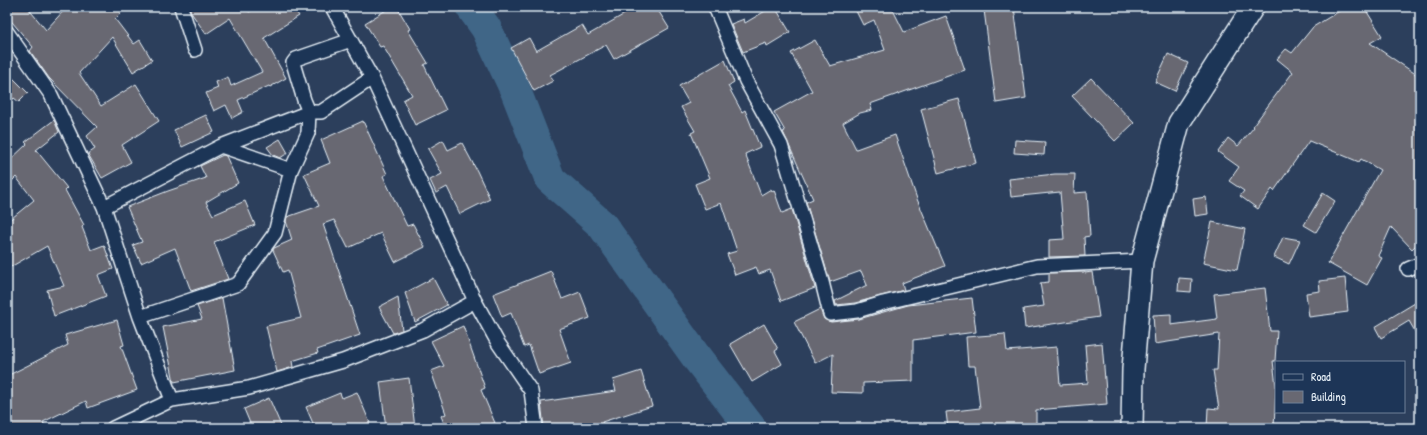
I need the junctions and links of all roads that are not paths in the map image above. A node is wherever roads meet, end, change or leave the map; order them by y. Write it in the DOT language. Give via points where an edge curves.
graph roads {
  1 [pos="181,7"];
  2 [pos="332,7"];
  3 [pos="714,7"];
  4 [pos="1253,7"];
  5 [pos="7,32"];
  6 [pos="351,40"];
  7 [pos="196,50"];
  8 [pos="372,78"];
  9 [pos="309,112"];
  10 [pos="221,146"];
  11 [pos="291,170"];
  12 [pos="104,207"];
  13 [pos="1142,261"];
  14 [pos="1420,264"];
  15 [pos="1408,269"];
  16 [pos="475,301"];
  17 [pos="140,317"];
  18 [pos="172,400"];
  19 [pos="113,428"];
  20 [pos="536,428"];
  21 [pos="1132,428"];
  1 -- 7 [label="street"];
  2 -- 6 [label="street"];
  3 -- 13 [label="street" via="746,81 781,145 830,314 857,312 883,303 1037,266"];
  4 -- 13 [label="main road" via="1179,123"];
  5 -- 12 [label="street" via="51,95"];
  6 -- 8 [label="street"];
  6 -- 9 [label="street" via="296,59 293,63"];
  8 -- 9 [label="street" via="321,112"];
  8 -- 16 [label="street"];
  9 -- 10 [label="street"];
  9 -- 11 [label="street" via="308,133"];
  10 -- 11 [label="street"];
  10 -- 12 [label="street"];
  11 -- 17 [label="street" via="275,233 238,284"];
  12 -- 17 [label="street"];
  13 -- 21 [label="main road"];
  14 -- 15 [label="street"];
  16 -- 18 [label="street" via="423,330 343,360 249,388"];
  16 -- 20 [label="street" via="498,343 531,391"];
  17 -- 18 [label="street"];
  18 -- 19 [label="street"];
}
